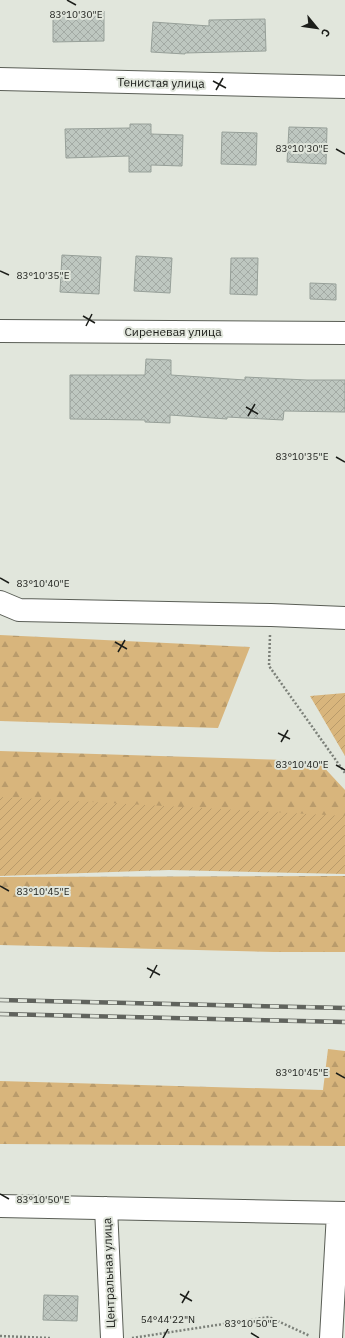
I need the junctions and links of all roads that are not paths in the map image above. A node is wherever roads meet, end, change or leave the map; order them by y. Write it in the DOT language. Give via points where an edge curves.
graph roads {
  1 [pos="0,79"];
  2 [pos="345,87"];
  3 [pos="0,331"];
  4 [pos="345,333"];
  5 [pos="0,602"];
  6 [pos="345,618"];
  7 [pos="0,1206"];
  8 [pos="106,1208"];
  9 [pos="342,1213"];
  10 [pos="112,1338"];
  11 [pos="330,1338"];
  1 -- 2 [label="street, Тенистая улица"];
  3 -- 4 [label="street, Сиреневая улица"];
  5 -- 6 [label="street" via="19,610 271,614"];
  7 -- 8 [label="street"];
  8 -- 9 [label="street"];
  8 -- 10 [label="street, Центральная улица"];
  9 -- 11 [label="street"];
}
